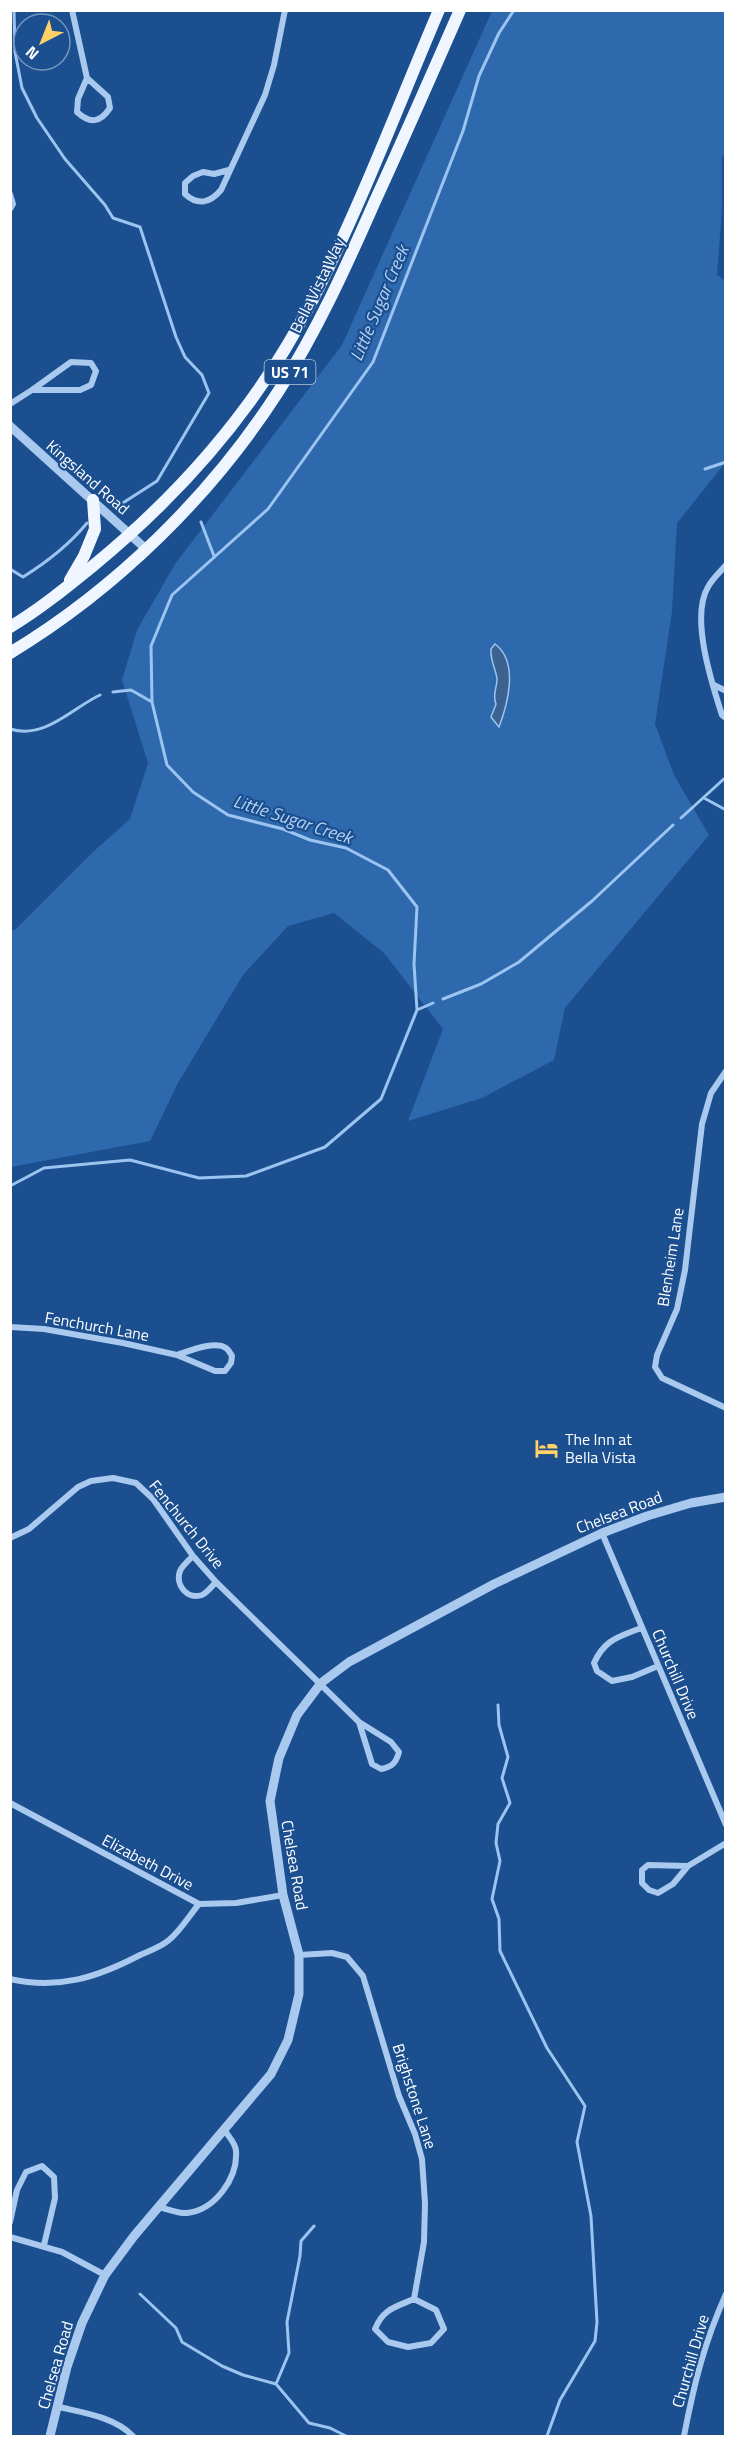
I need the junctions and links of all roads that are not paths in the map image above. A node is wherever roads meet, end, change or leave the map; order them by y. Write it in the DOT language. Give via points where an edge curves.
graph roads {
  1 [pos="72,10"];
  2 [pos="285,10"];
  3 [pos="439,10"];
  4 [pos="460,10"];
  5 [pos="87,78"];
  6 [pos="229,170"];
  7 [pos="10,194"];
  8 [pos="10,209"];
  9 [pos="32,390"];
  10 [pos="10,405"];
  11 [pos="10,426"];
  12 [pos="93,500"];
  13 [pos="131,534"];
  14 [pos="146,549"];
  15 [pos="726,565"];
  16 [pos="65,588"];
  17 [pos="10,627"];
  18 [pos="10,653"];
  19 [pos="714,685"];
  20 [pos="726,691"];
  21 [pos="726,718"];
  22 [pos="726,1071"];
  23 [pos="10,1327"];
  24 [pos="177,1355"];
  25 [pos="726,1408"];
  26 [pos="726,1497"];
  27 [pos="602,1533"];
  28 [pos="10,1538"];
  29 [pos="193,1556"];
  30 [pos="216,1582"];
  31 [pos="642,1628"];
  32 [pos="658,1666"];
  33 [pos="321,1683"];
  34 [pos="359,1722"];
  35 [pos="10,1803"];
  36 [pos="726,1825"];
  37 [pos="726,1844"];
  38 [pos="688,1866"];
  39 [pos="283,1895"];
  40 [pos="199,1904"];
  41 [pos="299,1955"];
  42 [pos="10,1979"];
  43 [pos="225,2131"];
  44 [pos="159,2207"];
  45 [pos="10,2222"];
  46 [pos="10,2237"];
  47 [pos="44,2245"];
  48 [pos="105,2276"];
  49 [pos="726,2294"];
  50 [pos="414,2299"];
  51 [pos="59,2407"];
  52 [pos="50,2436"];
  53 [pos="133,2436"];
  54 [pos="684,2436"];
  1 -- 5 [label="street"];
  2 -- 6 [label="street" via="265,95"];
  3 -- 13 [label="main road, Bella Vista Way / US 71" via="343,235 296,329 228,432 180,488"];
  4 -- 14 [label="main road, Bella Vista Way / US 71" via="343,275 312,335 278,392 232,455"];
  5 -- 5 [label="street" via="77,112 94,122 110,108 108,97"];
  6 -- 6 [label="street" via="193,176 185,183 185,194 203,202 215,197"];
  7 -- 8 [label="street"];
  9 -- 9 [label="street" via="71,362 91,363 96,371 91,385 80,390"];
  9 -- 10 [label="street"];
  11 -- 12 [label="street, Kingsland Road"];
  12 -- 13 [label="street, Kingsland Road"];
  12 -- 16 [label="main road" via="95,530"];
  13 -- 14 [label="street, Kingsland Road"];
  13 -- 16 [label="main road, Bella Vista Way / US 71"];
  14 -- 18 [label="main road, Bella Vista Way / US 71" via="73,611"];
  15 -- 19 [label="street" via="707,587 700,607"];
  16 -- 17 [label="main road, Bella Vista Way / US 71"];
  19 -- 20 [label="street"];
  19 -- 21 [label="street"];
  22 -- 25 [label="street, Blenheim Lane" via="711,1093 702,1124 685,1270 677,1309 655,1367 662,1378"];
  23 -- 24 [label="street, Fenchurch Lane" via="44,1329"];
  24 -- 24 [label="street, Fenchurch Lane" via="219,1346 232,1356 225,1371 215,1371"];
  26 -- 27 [label="street, Chelsea Road" via="691,1503"];
  27 -- 31 [label="street, Churchill Drive"];
  27 -- 33 [label="street, Chelsea Road" via="387,1640"];
  28 -- 29 [label="street, Fenchurch Drive" via="30,1529 78,1487 113,1478 136,1483 153,1499"];
  29 -- 30 [label="street, Fenchurch Drive"];
  29 -- 30 [label="street" via="180,1570 179,1581 184,1591 193,1596 204,1594"];
  30 -- 33 [label="street, Fenchurch Drive"];
  31 -- 32 [label="street, Churchill Drive"];
  31 -- 32 [label="street" via="609,1641 594,1663 597,1671 612,1681"];
  32 -- 36 [label="street, Churchill Drive"];
  33 -- 34 [label="street, Fenchurch Drive"];
  33 -- 39 [label="street, Chelsea Road" via="297,1715 279,1758 270,1801"];
  34 -- 34 [label="street" via="372,1764 381,1769 390,1767 399,1752 391,1742"];
  35 -- 40 [label="street, Elizabeth Drive"];
  37 -- 38 [label="street"];
  38 -- 38 [label="street" via="648,1865 642,1870 642,1883 649,1890 665,1891"];
  39 -- 40 [label="street, Elizabeth Drive"];
  39 -- 41 [label="street, Chelsea Road"];
  40 -- 42 [label="street" via="169,1941 112,1970 87,1979 55,1982"];
  41 -- 43 [label="street, Chelsea Road" via="299,1994 288,2040 271,2074"];
  41 -- 50 [label="street, Brighstone Lane" via="332,1953 347,1957 363,1976 422,2159 424,2242"];
  43 -- 44 [label="street, Chelsea Road"];
  43 -- 44 [label="street" via="236,2149 236,2170 223,2191 202,2210 185,2214"];
  44 -- 48 [label="street, Chelsea Road"];
  45 -- 47 [label="street" via="16,2190 26,2172 42,2166 54,2177 55,2198"];
  46 -- 47 [label="street"];
  47 -- 48 [label="street"];
  48 -- 51 [label="street, Chelsea Road" via="82,2323"];
  49 -- 54 [label="street, Churchill Drive" via="708,2333"];
  50 -- 50 [label="street" via="380,2316 375,2329 388,2342 408,2347 431,2343 444,2329 436,2310"];
  51 -- 52 [label="street, Chelsea Road"];
  51 -- 53 [label="street" via="95,2416 123,2427"];
}
